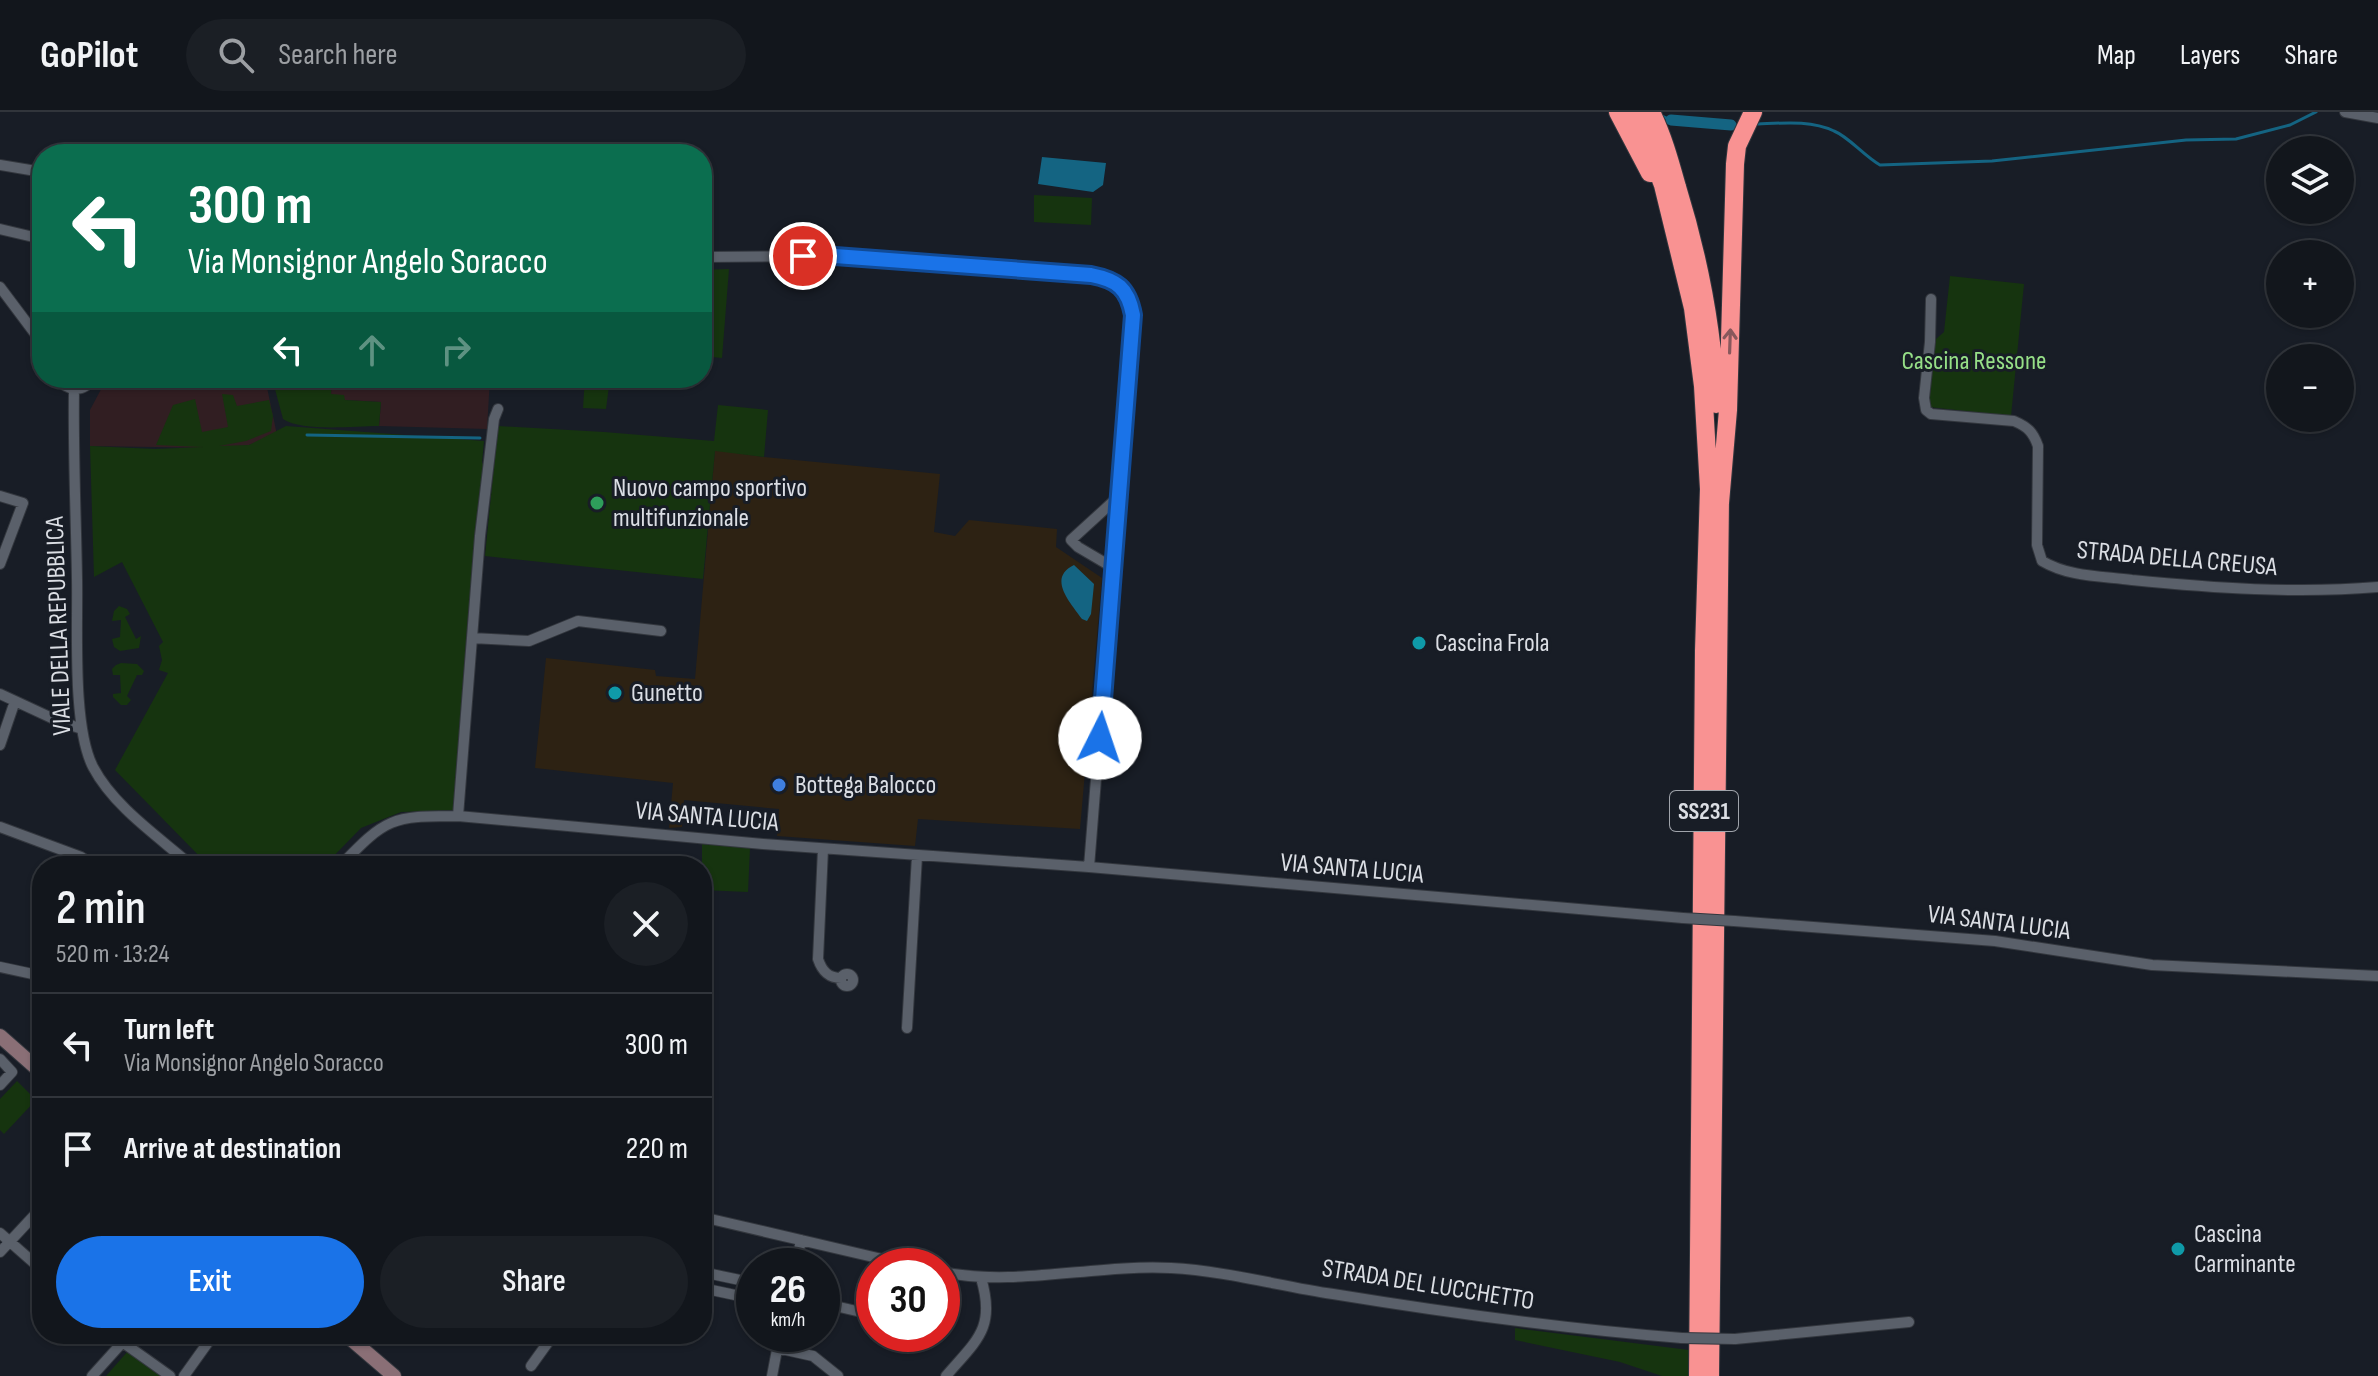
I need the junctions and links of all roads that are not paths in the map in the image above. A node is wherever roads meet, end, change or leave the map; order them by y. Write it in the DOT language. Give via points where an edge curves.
graph roads {
  1 [pos="1618,112"];
  2 [pos="1635,112"];
  3 [pos="1651,112"];
  4 [pos="2345,112"];
  5 [pos="1752,114"];
  6 [pos="2378,118"];
  7 [pos="1649,143"];
  8 [pos="0,165"];
  9 [pos="32,170"];
  10 [pos="0,229"];
  11 [pos="32,237"];
  12 [pos="712,257"];
  13 [pos="0,278"];
  14 [pos="0,287"];
  15 [pos="1931,299"];
  16 [pos="30,328"];
  17 [pos="32,330"];
  18 [pos="69,388"];
  19 [pos="83,388"];
  20 [pos="74,390"];
  21 [pos="498,409"];
  22 [pos="0,496"];
  23 [pos="1117,498"];
  24 [pos="1720,503"];
  25 [pos="0,564"];
  26 [pos="1112,567"];
  27 [pos="2378,587"];
  28 [pos="661,631"];
  29 [pos="472,638"];
  30 [pos="0,694"];
  31 [pos="15,701"];
  32 [pos="82,729"];
  33 [pos="0,745"];
  34 [pos="458,816"];
  35 [pos="0,827"];
  36 [pos="823,849"];
  37 [pos="78,856"];
  38 [pos="181,856"];
  39 [pos="350,856"];
  40 [pos="917,856"];
  41 [pos="1089,867"];
  42 [pos="0,967"];
  43 [pos="32,974"];
  44 [pos="2378,976"];
  45 [pos="841,978"];
  46 [pos="907,1028"];
  47 [pos="0,1036"];
  48 [pos="0,1059"];
  49 [pos="32,1064"];
  50 [pos="0,1085"];
  51 [pos="32,1218"];
  52 [pos="712,1219"];
  53 [pos="0,1233"];
  54 [pos="801,1240"];
  55 [pos="10,1242"];
  56 [pos="799,1248"];
  57 [pos="0,1252"];
  58 [pos="856,1253"];
  59 [pos="32,1261"];
  60 [pos="712,1274"];
  61 [pos="960,1275"];
  62 [pos="981,1278"];
  63 [pos="736,1279"];
  64 [pos="712,1290"];
  65 [pos="736,1295"];
  66 [pos="1909,1322"];
  67 [pos="121,1344"];
  68 [pos="133,1344"];
  69 [pos="207,1344"];
  70 [pos="357,1344"];
  71 [pos="547,1344"];
  72 [pos="776,1352"];
  73 [pos="795,1352"];
  74 [pos="531,1366"];
  75 [pos="92,1376"];
  76 [pos="170,1376"];
  77 [pos="184,1376"];
  78 [pos="394,1376"];
  79 [pos="772,1376"];
  80 [pos="838,1376"];
  81 [pos="946,1376"];
  82 [pos="1698,1376"];
  83 [pos="1710,1376"];
  1 -- 7 [label="highway"];
  2 -- 7 [label="highway, SS231"];
  3 -- 7 [label="highway, SS231"];
  4 -- 6 [label="street"];
  24 -- 5 [label="highway, one-way" via="1728,410 1732,198 1737,146"];
  7 -- 24 [label="highway, SS231" via="1697,258 1715,380"];
  7 -- 82 [label="highway, SS231" via="1693,308 1709,489"];
  8 -- 9 [label="street"];
  10 -- 11 [label="street"];
  12 -- 23 [label="street" via="835,256 1091,275 1119,284 1133,315"];
  13 -- 16 [label="street"];
  14 -- 16 [label="street"];
  15 -- 27 [label="street, STRADA DELLA CREUSA" via="1926,410 2014,421 2033,433 2038,446 2037,545 2042,561 2077,574 2189,586"];
  16 -- 17 [label="street"];
  18 -- 20 [label="street"];
  19 -- 20 [label="street"];
  20 -- 32 [label="street, VIALE DELLA REPUBBLICA"];
  21 -- 29 [label="street"];
  22 -- 25 [label="street" via="23,503"];
  23 -- 26 [label="street"];
  23 -- 26 [label="street" via="1071,540"];
  24 -- 83 [label="highway, SS231"];
  26 -- 41 [label="street"];
  28 -- 29 [label="street" via="578,621 529,641"];
  29 -- 34 [label="street"];
  30 -- 31 [label="street"];
  31 -- 32 [label="street"];
  31 -- 33 [label="street"];
  32 -- 38 [label="street, VIALE DELLA REPUBBLICA" via="99,778"];
  34 -- 36 [label="street, VIA SANTA LUCIA"];
  34 -- 39 [label="street, VIA SANTA LUCIA" via="391,822"];
  35 -- 37 [label="street"];
  36 -- 40 [label="street, VIA SANTA LUCIA"];
  36 -- 45 [label="street" via="818,959 825,973"];
  40 -- 41 [label="street, VIA SANTA LUCIA"];
  40 -- 46 [label="street"];
  41 -- 44 [label="street, VIA SANTA LUCIA, bridge" via="1995,941 2152,965"];
  42 -- 43 [label="street"];
  47 -- 49 [label="main road"];
  48 -- 50 [label="street" via="12,1072"];
  51 -- 55 [label="street"];
  52 -- 54 [label="street"];
  53 -- 55 [label="street"];
  54 -- 56 [label="street"];
  54 -- 58 [label="street"];
  55 -- 57 [label="street"];
  55 -- 59 [label="street"];
  60 -- 63 [label="street"];
  61 -- 62 [label="street, STRADA DEL LUCCHETTO"];
  62 -- 66 [label="street, STRADA DEL LUCCHETTO, bridge" via="1171,1268 1493,1319 1682,1338 1735,1339"];
  62 -- 81 [label="street" via="987,1319"];
  64 -- 65 [label="street"];
  67 -- 75 [label="street"];
  68 -- 76 [label="street"];
  69 -- 77 [label="street"];
  70 -- 78 [label="main road"];
  71 -- 74 [label="street"];
  72 -- 79 [label="street"];
  73 -- 80 [label="street" via="813,1356"];
}
